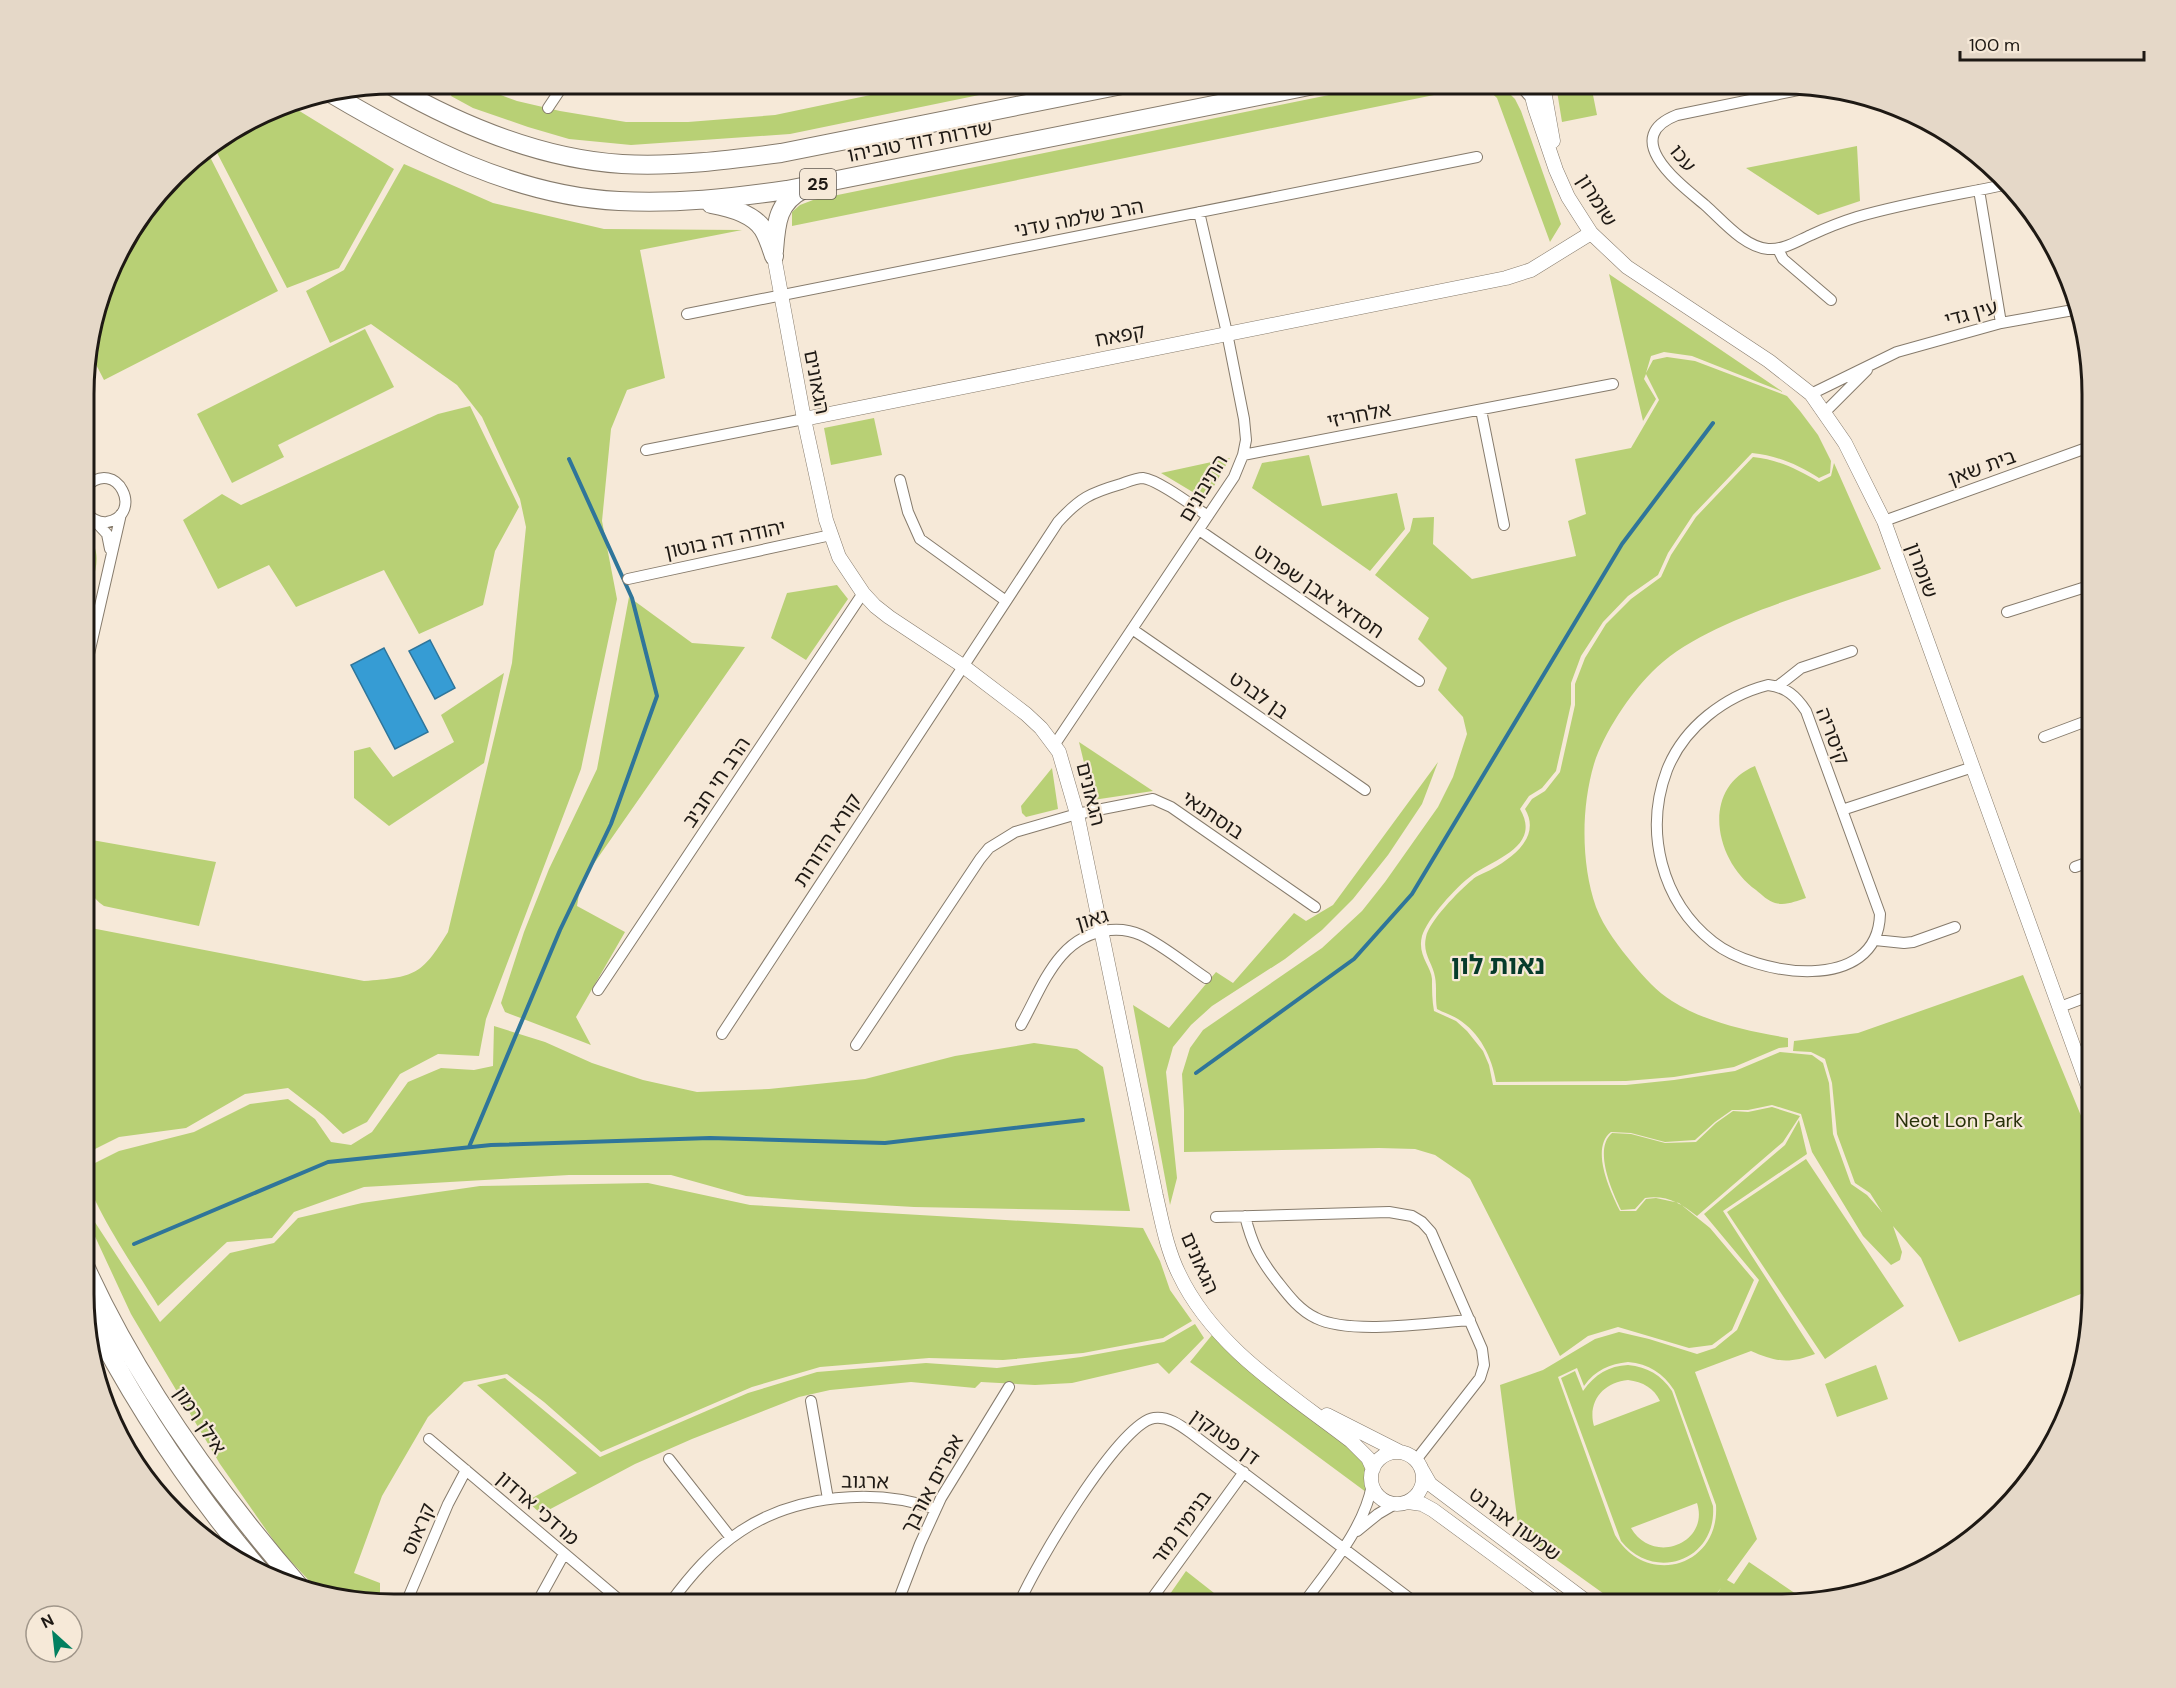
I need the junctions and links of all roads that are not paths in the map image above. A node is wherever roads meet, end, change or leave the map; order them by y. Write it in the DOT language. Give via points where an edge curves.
graph roads {
  1 [pos="407,94"];
  2 [pos="557,94"];
  3 [pos="1077,94"];
  4 [pos="1269,94"];
  5 [pos="1538,94"];
  6 [pos="1779,94"];
  7 [pos="341,99"];
  8 [pos="548,108"];
  9 [pos="1477,157"];
  10 [pos="814,185"];
  11 [pos="1998,186"];
  12 [pos="1979,190"];
  13 [pos="698,201"];
  14 [pos="1199,212"];
  15 [pos="1591,233"];
  16 [pos="1778,249"];
  17 [pos="774,256"];
  18 [pos="782,295"];
  19 [pos="1831,300"];
  20 [pos="2069,311"];
  21 [pos="687,314"];
  22 [pos="2001,323"];
  23 [pos="1227,333"];
  24 [pos="1874,363"];
  25 [pos="1613,384"];
  26 [pos="1811,394"];
  27 [pos="1481,410"];
  28 [pos="1825,412"];
  29 [pos="804,419"];
  30 [pos="646,450"];
  31 [pos="2082,450"];
  32 [pos="1243,455"];
  33 [pos="94,479"];
  34 [pos="900,480"];
  35 [pos="121,514"];
  36 [pos="1208,516"];
  37 [pos="94,518"];
  38 [pos="1884,521"];
  39 [pos="94,522"];
  40 [pos="1504,525"];
  41 [pos="1199,530"];
  42 [pos="831,535"];
  43 [pos="110,554"];
  44 [pos="628,579"];
  45 [pos="2082,588"];
  46 [pos="863,593"];
  47 [pos="1006,601"];
  48 [pos="2007,612"];
  49 [pos="94,629"];
  50 [pos="1132,629"];
  51 [pos="1852,651"];
  52 [pos="963,666"];
  53 [pos="1419,681"];
  54 [pos="1778,686"];
  55 [pos="2082,723"];
  56 [pos="2044,737"];
  57 [pos="1055,744"];
  58 [pos="1973,767"];
  59 [pos="1365,790"];
  60 [pos="1842,810"];
  61 [pos="1077,814"];
  62 [pos="2082,865"];
  63 [pos="2075,867"];
  64 [pos="1316,907"];
  65 [pos="1955,927"];
  66 [pos="1100,931"];
  67 [pos="1875,940"];
  68 [pos="1206,978"];
  69 [pos="598,990"];
  70 [pos="2082,998"];
  71 [pos="2060,1006"];
  72 [pos="1021,1025"];
  73 [pos="722,1034"];
  74 [pos="856,1045"];
  75 [pos="2082,1069"];
  76 [pos="1245,1216"];
  77 [pos="1216,1217"];
  78 [pos="94,1284"];
  79 [pos="1470,1320"];
  80 [pos="96,1328"];
  81 [pos="1009,1387"];
  82 [pos="1291,1394"];
  83 [pos="812,1401"];
  84 [pos="429,1439"];
  85 [pos="1403,1453"];
  86 [pos="669,1460"];
  87 [pos="1419,1465"];
  88 [pos="1373,1469"];
  89 [pos="466,1470"];
  90 [pos="1244,1472"];
  91 [pos="1372,1485"];
  92 [pos="828,1499"];
  93 [pos="1402,1503"];
  94 [pos="936,1509"];
  95 [pos="731,1538"];
  96 [pos="1346,1544"];
  97 [pos="564,1554"];
  98 [pos="248,1555"];
  99 [pos="290,1575"];
  100 [pos="410,1594"];
  101 [pos="542,1594"];
  102 [pos="611,1594"];
  103 [pos="677,1594"];
  104 [pos="901,1594"];
  105 [pos="1023,1594"];
  106 [pos="1155,1594"];
  107 [pos="1310,1594"];
  108 [pos="1405,1594"];
  109 [pos="1548,1594"];
  110 [pos="1577,1594"];
  1 -- 3 [label="main road, שדרות דוד טוביהו / 25" via="450,117 528,146 620,164 666,164 781,153"];
  2 -- 8 [label="street"];
  4 -- 10 [label="main road, שדרות דוד טוביהו / 25"];
  5 -- 15 [label="street, שומרון" via="1556,170"];
  6 -- 16 [label="street, עכו" via="1667,119 1658,128 1653,147 1672,177 1742,237 1765,249"];
  7 -- 13 [label="main road, שדרות דוד טוביהו / 25" via="434,150 517,182 617,201"];
  9 -- 14 [label="street, הרב שלמה עדני"];
  10 -- 13 [label="main road, שדרות דוד טוביהו / 25"];
  10 -- 17 [label="main road" via="796,193 780,210"];
  11 -- 12 [label="street"];
  12 -- 16 [label="street" via="1860,216"];
  12 -- 22 [label="street"];
  13 -- 17 [label="main road" via="752,219 762,227"];
  14 -- 18 [label="street, הרב שלמה עדני"];
  14 -- 23 [label="street, התיבונים"];
  15 -- 23 [label="street, קפאח" via="1531,270 1506,278"];
  15 -- 26 [label="street, שומרון" via="1627,267 1769,361"];
  16 -- 19 [label="street" via="1783,259"];
  17 -- 18 [label="street, הגאונים"];
  18 -- 21 [label="street, הרב שלמה עדני"];
  18 -- 29 [label="street, הגאונים"];
  20 -- 22 [label="street, עין גדי"];
  22 -- 24 [label="street, עין גדי" via="1896,352"];
  23 -- 29 [label="street, קפאח"];
  23 -- 32 [label="street, התיבונים" via="1244,419"];
  24 -- 26 [label="street, עין גדי"];
  24 -- 28 [label="street, עין גדי"];
  25 -- 27 [label="street, אלחריזי"];
  26 -- 28 [label="street, שומרון"];
  27 -- 32 [label="street, אלחריזי"];
  27 -- 40 [label="street"];
  28 -- 38 [label="street, שומרון"];
  29 -- 30 [label="street, קפאח"];
  29 -- 42 [label="street, הגאונים"];
  31 -- 38 [label="street, בית שאן"];
  32 -- 36 [label="street, התיבונים" via="1234,477"];
  33 -- 35 [label="street" via="111,479 122,487 126,500"];
  34 -- 47 [label="street" via="920,539"];
  35 -- 37 [label="street" via="107,522"];
  35 -- 43 [label="street"];
  36 -- 41 [label="street, התיבונים"];
  36 -- 47 [label="street, קורא הדורות" via="1143,478 1096,491 1079,500 1058,522"];
  38 -- 58 [label="street, שומרון"];
  39 -- 43 [label="street" via="107,534"];
  41 -- 50 [label="street, התיבונים"];
  41 -- 53 [label="street, חסדאי אבן שפרוט"];
  42 -- 44 [label="street, יהודה דה בוטון"];
  42 -- 46 [label="street, הגאונים" via="839,557"];
  43 -- 49 [label="street"];
  45 -- 48 [label="street"];
  46 -- 52 [label="street, הגאונים" via="889,617"];
  46 -- 69 [label="street, הרב חי חביב"];
  47 -- 52 [label="street, קורא הדורות"];
  50 -- 57 [label="street, התיבונים"];
  50 -- 59 [label="street, בן לברט"];
  51 -- 54 [label="street" via="1801,668"];
  52 -- 57 [label="street, הגאונים" via="1026,714"];
  52 -- 73 [label="street, קורא הדורות"];
  54 -- 60 [label="street, קיסריה" via="1792,693 1806,711"];
  54 -- 67 [label="street" via="1756,688 1723,704 1687,737 1671,760 1663,782 1656,828 1663,870 1682,910 1696,928 1749,962 1773,969 1815,972 1859,957"];
  55 -- 56 [label="street"];
  57 -- 61 [label="street, הגאונים"];
  58 -- 60 [label="street"];
  58 -- 71 [label="street, שומרון"];
  60 -- 67 [label="street, קיסריה" via="1880,914"];
  61 -- 64 [label="street, בוסתנאי" via="1160,801"];
  61 -- 66 [label="street, הגאונים"];
  61 -- 74 [label="street" via="1015,832 988,848"];
  62 -- 63 [label="street"];
  65 -- 67 [label="street" via="1913,942"];
  66 -- 68 [label="street, גאון" via="1123,929 1143,935"];
  66 -- 72 [label="street, גאון" via="1077,940 1058,957"];
  66 -- 82 [label="street, הגאונים" via="1156,1196 1178,1272 1216,1330"];
  70 -- 71 [label="street"];
  71 -- 75 [label="street, שומרון"];
  76 -- 77 [label="street"];
  76 -- 79 [label="street" via="1261,1260 1296,1304 1316,1318 1351,1327"];
  76 -- 79 [label="street" via="1389,1212 1412,1216 1435,1238"];
  78 -- 99 [label="main road, אילן רמון" via="163,1407 220,1490"];
  79 -- 87 [label="street" via="1483,1353 1483,1372"];
  80 -- 98 [label="main road" via="158,1433"];
  81 -- 94 [label="street, אפרים אורבך"];
  82 -- 85 [label="street, הגאונים"];
  82 -- 88 [label="street, הגאונים" via="1351,1441"];
  83 -- 92 [label="street, ארגוב"];
  84 -- 89 [label="street, מרדכי ארדון"];
  85 -- 87 [label="street"];
  85 -- 88 [label="street" via="1385,1455"];
  86 -- 95 [label="street"];
  87 -- 93 [label="street" via="1423,1485 1420,1492"];
  87 -- 110 [label="street, שמעון אגרנט" via="1430,1484"];
  88 -- 91 [label="street"];
  89 -- 97 [label="street, מרדכי ארדון"];
  89 -- 100 [label="street, קראוס"];
  90 -- 96 [label="street, דן פטנקין"];
  90 -- 105 [label="street, דן פטנקין" via="1179,1425 1167,1419 1144,1421 1119,1444 1092,1481"];
  90 -- 106 [label="street, בנימין מזר"];
  91 -- 93 [label="street" via="1381,1498"];
  91 -- 96 [label="street" via="1367,1504"];
  92 -- 94 [label="street, ארגוב" via="877,1497"];
  92 -- 95 [label="street, ארגוב" via="768,1516"];
  93 -- 96 [label="street" via="1378,1514"];
  93 -- 109 [label="street, שמעון אגרנט" via="1422,1504 1440,1514"];
  94 -- 104 [label="street, אפרים אורבך"];
  95 -- 103 [label="street, ארגוב" via="690,1576"];
  96 -- 107 [label="street"];
  96 -- 108 [label="street, דן פטנקין"];
  97 -- 101 [label="street"];
  97 -- 102 [label="street, מרדכי ארדון"];
}
